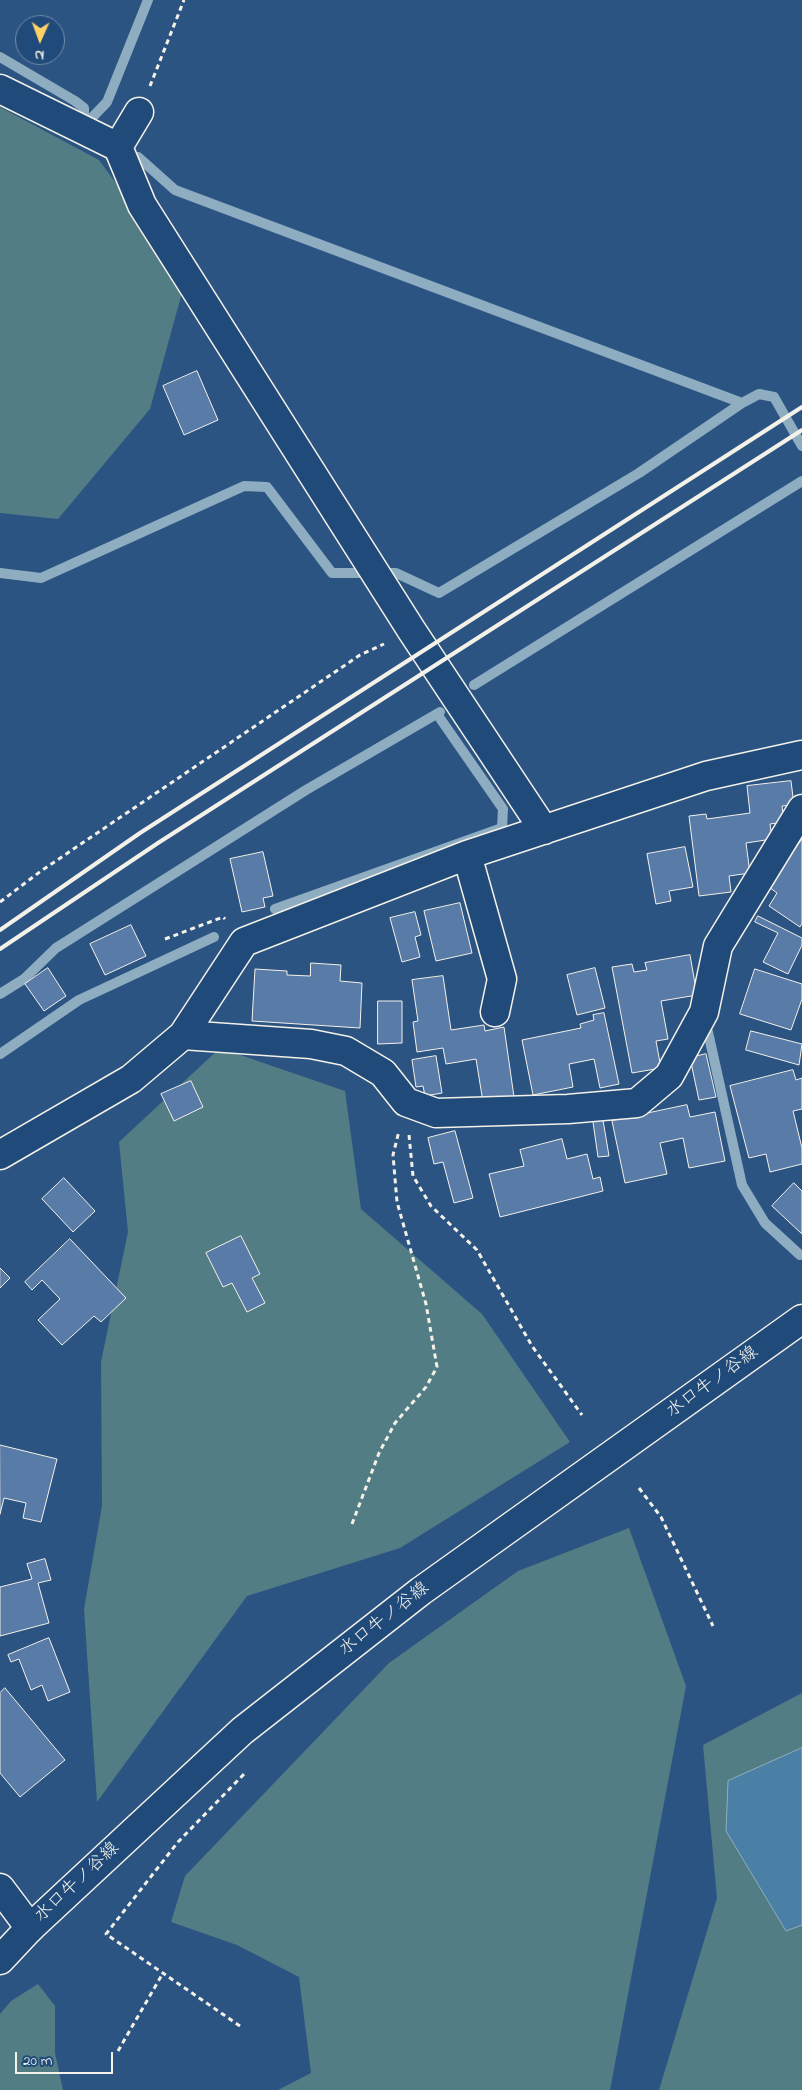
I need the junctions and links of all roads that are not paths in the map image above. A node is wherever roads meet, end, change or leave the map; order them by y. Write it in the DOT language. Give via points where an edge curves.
graph roads {
  1 [pos="0,89"];
  2 [pos="140,112"];
  3 [pos="118,147"];
  4 [pos="802,755"];
  5 [pos="802,809"];
  6 [pos="544,830"];
  7 [pos="467,856"];
  8 [pos="495,1012"];
  9 [pos="183,1035"];
  10 [pos="0,1155"];
  11 [pos="802,1319"];
  12 [pos="0,1888"];
  13 [pos="30,1928"];
  14 [pos="0,1960"];
  1 -- 3 [label="street"];
  2 -- 3 [label="street"];
  3 -- 6 [label="street" via="142,205 412,631"];
  4 -- 6 [label="street" via="706,776"];
  5 -- 9 [label="street" via="718,946 704,1012 669,1076 637,1103 568,1109 436,1113 406,1102 383,1073 346,1051 311,1044"];
  6 -- 7 [label="street"];
  7 -- 8 [label="street" via="502,980"];
  7 -- 9 [label="street" via="243,943"];
  9 -- 10 [label="street" via="131,1079"];
  11 -- 13 [label="street, 水口牛ノ谷線" via="421,1591 242,1731"];
  12 -- 13 [label="street"];
  13 -- 14 [label="street, 水口牛ノ谷線"];
}
